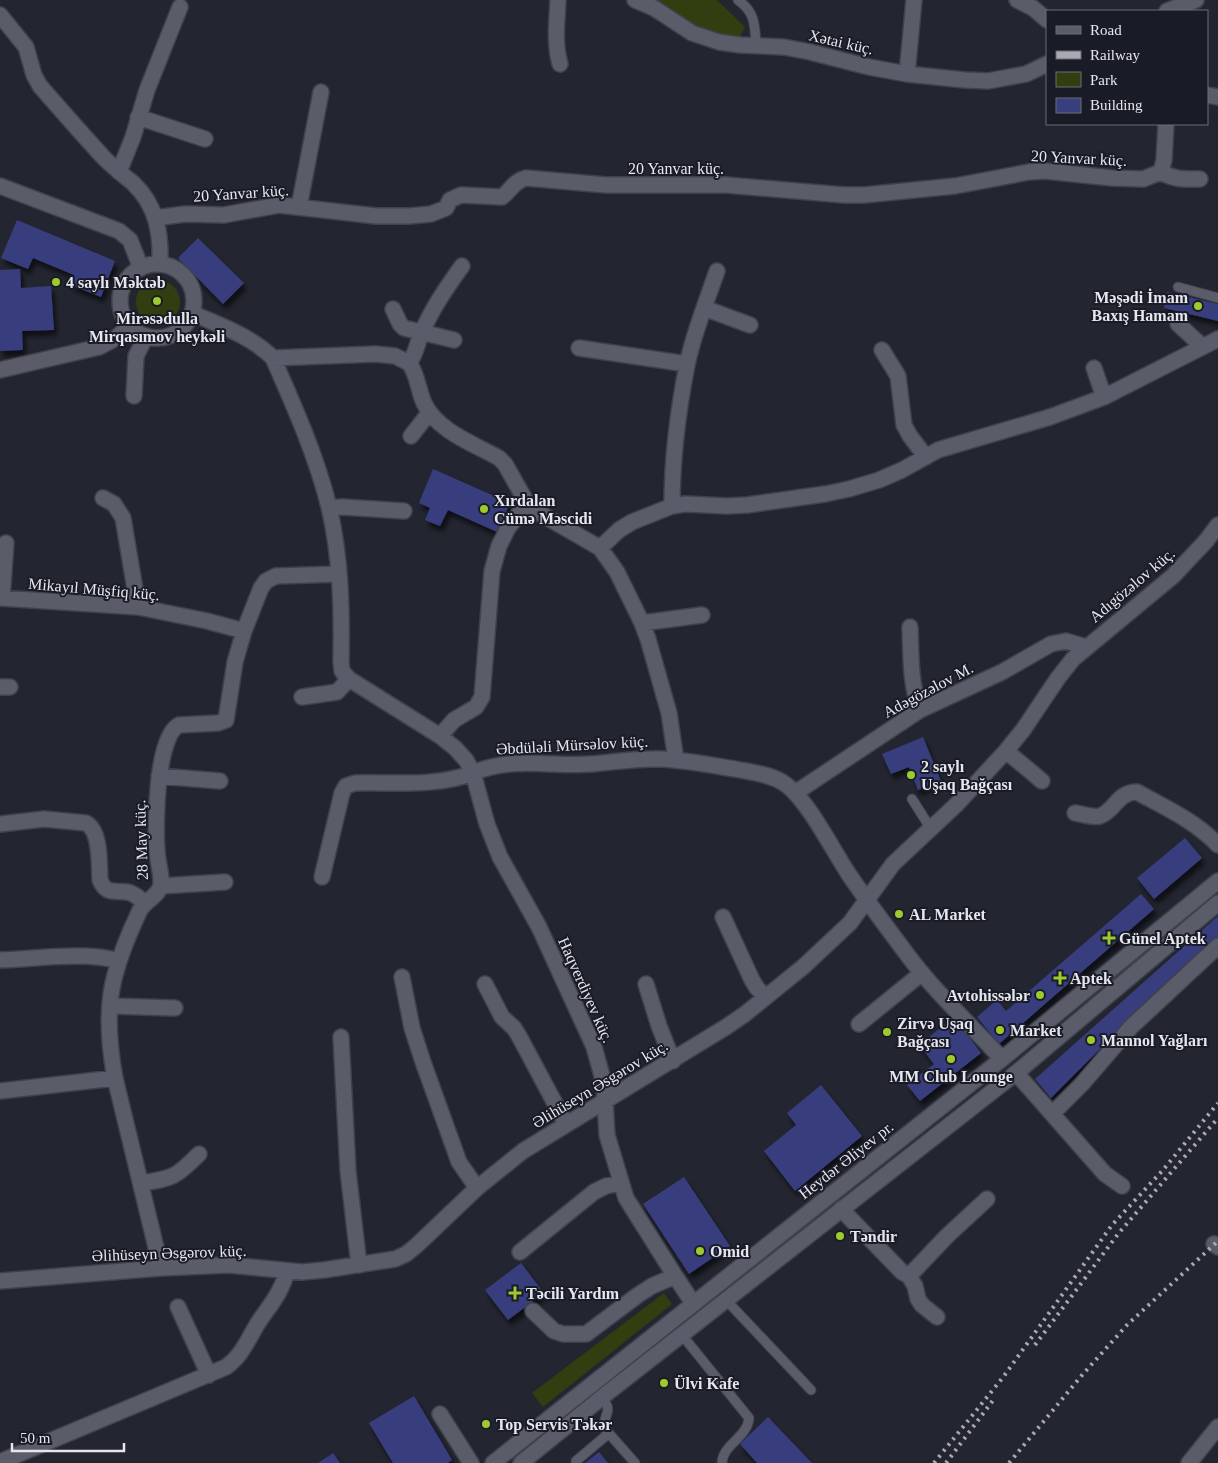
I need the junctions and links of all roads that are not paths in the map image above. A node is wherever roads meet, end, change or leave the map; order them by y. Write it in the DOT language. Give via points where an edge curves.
graph roads {
  1 [pos="558,0"];
  2 [pos="635,0"];
  3 [pos="738,0"];
  4 [pos="914,0"];
  5 [pos="1017,0"];
  6 [pos="1196,0"];
  7 [pos="1034,4"];
  8 [pos="180,7"];
  9 [pos="1170,10"];
  10 [pos="0,16"];
  11 [pos="1046,19"];
  12 [pos="756,45"];
  13 [pos="560,64"];
  14 [pos="1046,64"];
  15 [pos="907,74"];
  16 [pos="321,92"];
  17 [pos="138,117"];
  18 [pos="1166,125"];
  19 [pos="205,139"];
  20 [pos="119,172"];
  21 [pos="1162,172"];
  22 [pos="1200,180"];
  23 [pos="0,186"];
  24 [pos="299,207"];
  25 [pos="155,218"];
  26 [pos="160,264"];
  27 [pos="462,266"];
  28 [pos="141,268"];
  29 [pos="717,271"];
  30 [pos="1178,287"];
  31 [pos="1218,298"];
  32 [pos="704,308"];
  33 [pos="393,309"];
  34 [pos="192,313"];
  35 [pos="1178,324"];
  36 [pos="130,325"];
  37 [pos="750,325"];
  38 [pos="421,333"];
  39 [pos="146,336"];
  40 [pos="1218,339"];
  41 [pos="454,340"];
  42 [pos="1203,347"];
  43 [pos="579,348"];
  44 [pos="882,350"];
  45 [pos="273,358"];
  46 [pos="409,363"];
  47 [pos="687,364"];
  48 [pos="1094,368"];
  49 [pos="0,370"];
  50 [pos="134,396"];
  51 [pos="1104,397"];
  52 [pos="429,413"];
  53 [pos="411,436"];
  54 [pos="926,456"];
  55 [pos="103,498"];
  56 [pos="527,503"];
  57 [pos="672,506"];
  58 [pos="329,508"];
  59 [pos="404,511"];
  60 [pos="1218,525"];
  61 [pos="6,543"];
  62 [pos="600,548"];
  63 [pos="338,574"];
  64 [pos="1,598"];
  65 [pos="138,607"];
  66 [pos="702,614"];
  67 [pos="642,622"];
  68 [pos="910,627"];
  69 [pos="244,631"];
  70 [pos="1086,647"];
  71 [pos="349,679"];
  72 [pos="302,697"];
  73 [pos="920,710"];
  74 [pos="440,736"];
  75 [pos="1006,752"];
  76 [pos="676,760"];
  77 [pos="473,773"];
  78 [pos="159,776"];
  79 [pos="220,781"];
  80 [pos="1042,781"];
  81 [pos="795,793"];
  82 [pos="912,799"];
  83 [pos="1076,812"];
  84 [pos="0,824"];
  85 [pos="931,829"];
  86 [pos="1218,845"];
  87 [pos="322,877"];
  88 [pos="1218,881"];
  89 [pos="225,882"];
  90 [pos="161,886"];
  91 [pos="867,900"];
  92 [pos="144,902"];
  93 [pos="1218,903"];
  94 [pos="723,917"];
  95 [pos="1218,946"];
  96 [pos="0,960"];
  97 [pos="119,961"];
  98 [pos="922,973"];
  99 [pos="402,978"];
  100 [pos="485,984"];
  101 [pos="646,984"];
  102 [pos="766,997"];
  103 [pos="111,1006"];
  104 [pos="175,1008"];
  105 [pos="859,1024"];
  106 [pos="341,1038"];
  107 [pos="1002,1059"];
  108 [pos="673,1061"];
  109 [pos="1016,1073"];
  110 [pos="116,1078"];
  111 [pos="0,1091"];
  112 [pos="606,1102"];
  113 [pos="1052,1114"];
  114 [pos="566,1124"];
  115 [pos="198,1154"];
  116 [pos="141,1183"];
  117 [pos="621,1183"];
  118 [pos="1122,1186"];
  119 [pos="477,1188"];
  120 [pos="986,1200"];
  121 [pos="841,1209"];
  122 [pos="520,1252"];
  123 [pos="359,1265"];
  124 [pos="161,1268"];
  125 [pos="287,1271"];
  126 [pos="674,1276"];
  127 [pos="909,1276"];
  128 [pos="0,1281"];
  129 [pos="726,1300"];
  130 [pos="693,1303"];
  131 [pos="178,1307"];
  132 [pos="533,1311"];
  133 [pos="705,1317"];
  134 [pos="937,1317"];
  135 [pos="682,1335"];
  136 [pos="209,1375"];
  137 [pos="812,1390"];
  138 [pos="601,1398"];
  139 [pos="440,1414"];
  140 [pos="1218,1427"];
  141 [pos="608,1434"];
  142 [pos="576,1461"];
  143 [pos="0,1462"];
  144 [pos="471,1463"];
  145 [pos="493,1463"];
  146 [pos="520,1463"];
  147 [pos="635,1463"];
  148 [pos="722,1463"];
  149 [pos="1189,1463"];
  1 -- 13 [label="street" via="556,38"];
  2 -- 12 [label="street, Xətai küç." via="654,8 692,33 719,42"];
  3 -- 12 [label="lane" via="753,17"];
  4 -- 15 [label="street"];
  5 -- 7 [label="street"];
  6 -- 9 [label="street"];
  7 -- 11 [label="street"];
  8 -- 17 [label="street"];
  10 -- 20 [label="street" via="26,47 40,86"];
  12 -- 15 [label="street, Xətai küç." via="810,52"];
  14 -- 15 [label="street, Xətai küç." via="1026,74 988,81"];
  16 -- 24 [label="street"];
  17 -- 19 [label="street"];
  17 -- 20 [label="street"];
  18 -- 21 [label="street"];
  20 -- 25 [label="street" via="142,194"];
  21 -- 22 [label="street" via="1178,179"];
  21 -- 24 [label="street, 20 Yanvar küç." via="1143,179 1029,172 955,186 844,195 726,185 606,185 526,178 519,179 502,197 461,196 450,200 446,208 431,214 376,216"];
  23 -- 28 [label="street" via="119,231 130,240"];
  24 -- 25 [label="street, 20 Yanvar küç." via="280,205 224,215 185,214"];
  25 -- 26 [label="street"];
  26 -- 28 [label="street"];
  26 -- 34 [label="street" via="178,270 190,284"];
  27 -- 38 [label="street" via="440,296"];
  28 -- 36 [label="street" via="127,281 120,299 124,317"];
  29 -- 32 [label="street"];
  30 -- 31 [label="lane"];
  32 -- 37 [label="street"];
  32 -- 47 [label="street"];
  33 -- 38 [label="street" via="400,324"];
  34 -- 39 [label="street" via="174,334"];
  34 -- 45 [label="street" via="250,340"];
  35 -- 42 [label="street"];
  36 -- 39 [label="street"];
  36 -- 49 [label="street" via="99,347"];
  38 -- 41 [label="street"];
  38 -- 46 [label="street"];
  39 -- 50 [label="street" via="136,356"];
  40 -- 42 [label="street"];
  42 -- 51 [label="street"];
  43 -- 47 [label="street"];
  44 -- 54 [label="street" via="898,376 904,425"];
  45 -- 46 [label="street" via="376,354 395,356"];
  45 -- 58 [label="street" via="307,438"];
  46 -- 52 [label="street"];
  47 -- 57 [label="street" via="676,435"];
  48 -- 51 [label="street"];
  51 -- 54 [label="street"];
  52 -- 53 [label="street"];
  52 -- 56 [label="street" via="450,430 499,458"];
  54 -- 57 [label="street" via="879,480 825,494 747,505"];
  55 -- 65 [label="street" via="114,504 123,518"];
  56 -- 62 [label="street"];
  56 -- 74 [label="street" via="508,528 492,571 482,696 476,707 454,720"];
  57 -- 62 [label="street" via="632,522"];
  58 -- 59 [label="street"];
  58 -- 63 [label="street"];
  60 -- 70 [label="street, Adıgözəlov küç." via="1174,576"];
  61 -- 64 [label="street"];
  62 -- 67 [label="street" via="617,572"];
  63 -- 69 [label="street, 28 May küç." via="276,576 266,581"];
  63 -- 71 [label="street" via="341,662 342,671"];
  64 -- 65 [label="street, Mikayıl Müşfiq küç."];
  65 -- 69 [label="street, Mikayıl Müşfiq küç."];
  66 -- 67 [label="street"];
  67 -- 76 [label="street" via="669,713"];
  68 -- 73 [label="street" via="912,682"];
  69 -- 78 [label="street, 28 May küç." via="234,662 226,720 174,727"];
  70 -- 73 [label="street, Adəgözəlov M." via="1066,641 1051,644 1002,672"];
  70 -- 75 [label="street, Əlihüseyn Əsgərov küç." via="1058,678"];
  71 -- 72 [label="street" via="337,692"];
  71 -- 74 [label="street"];
  73 -- 81 [label="street, Adəgözəlov M."];
  74 -- 77 [label="street" via="466,760"];
  75 -- 80 [label="street"];
  75 -- 85 [label="street, Əlihüseyn Əsgərov küç."];
  76 -- 77 [label="street, Əbdüləli Mürsəlov küç." via="634,759 578,765 500,764"];
  76 -- 81 [label="street, Əbdüləli Mürsəlov küç." via="771,777"];
  77 -- 87 [label="street, Əbdüləli Mürsəlov küç." via="435,782 355,783 346,786"];
  77 -- 112 [label="street, Haqverdiyev küç." via="500,857 539,927 594,1047"];
  78 -- 79 [label="street"];
  78 -- 90 [label="street, 28 May küç." via="156,848"];
  81 -- 91 [label="street, Əbdüləli Mürsəlov küç."];
  82 -- 85 [label="lane"];
  83 -- 86 [label="street" via="1101,815 1129,792 1137,792 1201,829"];
  84 -- 92 [label="street" via="44,819 92,826 96,833 102,886 109,891 127,892"];
  85 -- 91 [label="street, Əlihüseyn Əsgərov küç." via="893,864"];
  88 -- 107 [label="street, Heydər Əliyev pr."];
  89 -- 90 [label="street"];
  90 -- 92 [label="street, 28 May küç." via="157,894"];
  91 -- 98 [label="street, Əbdüləli Mürsəlov küç."];
  91 -- 102 [label="street, Əlihüseyn Əsgərov küç." via="831,943"];
  92 -- 97 [label="street, 28 May küç."];
  93 -- 109 [label="street"];
  94 -- 102 [label="street" via="752,980"];
  95 -- 113 [label="street" via="1131,1027"];
  96 -- 97 [label="street" via="89,956"];
  97 -- 103 [label="street, 28 May küç."];
  98 -- 105 [label="street"];
  98 -- 107 [label="street, Əbdüləli Mürsəlov küç."];
  99 -- 119 [label="street" via="422,1062 459,1162"];
  100 -- 114 [label="street" via="502,1017 519,1036"];
  101 -- 108 [label="street"];
  102 -- 108 [label="street, Əlihüseyn Əsgərov küç." via="739,1019"];
  103 -- 104 [label="street"];
  103 -- 110 [label="street, 28 May küç." via="111,1056"];
  106 -- 123 [label="street" via="348,1171"];
  107 -- 130 [label="street, Heydər Əliyev pr."];
  108 -- 112 [label="street, Əlihüseyn Əsgərov küç."];
  109 -- 113 [label="street"];
  109 -- 121 [label="street"];
  110 -- 111 [label="street"];
  110 -- 116 [label="street, 28 May küç."];
  112 -- 114 [label="street, Əlihüseyn Əsgərov küç."];
  112 -- 117 [label="street, Haqverdiyev küç." via="608,1135"];
  113 -- 118 [label="street" via="1105,1174"];
  114 -- 119 [label="street, Əlihüseyn Əsgərov küç." via="524,1151"];
  115 -- 116 [label="street" via="175,1176"];
  116 -- 124 [label="street, 28 May küç."];
  117 -- 122 [label="street" via="594,1192"];
  117 -- 126 [label="street, Haqverdiyev küç." via="626,1198"];
  119 -- 123 [label="street, Əlihüseyn Əsgərov küç." via="406,1254 384,1262"];
  120 -- 127 [label="street"];
  121 -- 127 [label="street"];
  121 -- 129 [label="street"];
  123 -- 125 [label="street, Əlihüseyn Əsgərov küç."];
  124 -- 125 [label="street, Əlihüseyn Əsgərov küç." via="228,1265"];
  124 -- 128 [label="street, Əlihüseyn Əsgərov küç."];
  125 -- 136 [label="street" via="280,1293 242,1352 234,1362"];
  126 -- 130 [label="street, Haqverdiyev küç."];
  126 -- 132 [label="street" via="638,1295 586,1334 554,1332"];
  127 -- 134 [label="street" via="918,1300"];
  129 -- 133 [label="street"];
  129 -- 137 [label="lane"];
  130 -- 133 [label="street, Haqverdiyev küç."];
  130 -- 145 [label="street, Heydər Əliyev pr."];
  131 -- 136 [label="street"];
  133 -- 135 [label="street"];
  135 -- 138 [label="street"];
  135 -- 148 [label="lane" via="749,1418 746,1428 726,1451"];
  136 -- 143 [label="street"];
  138 -- 141 [label="lane" via="609,1409 603,1423"];
  138 -- 146 [label="street"];
  139 -- 144 [label="street"];
  140 -- 149 [label="street"];
  141 -- 142 [label="lane"];
  141 -- 147 [label="lane"];
}
